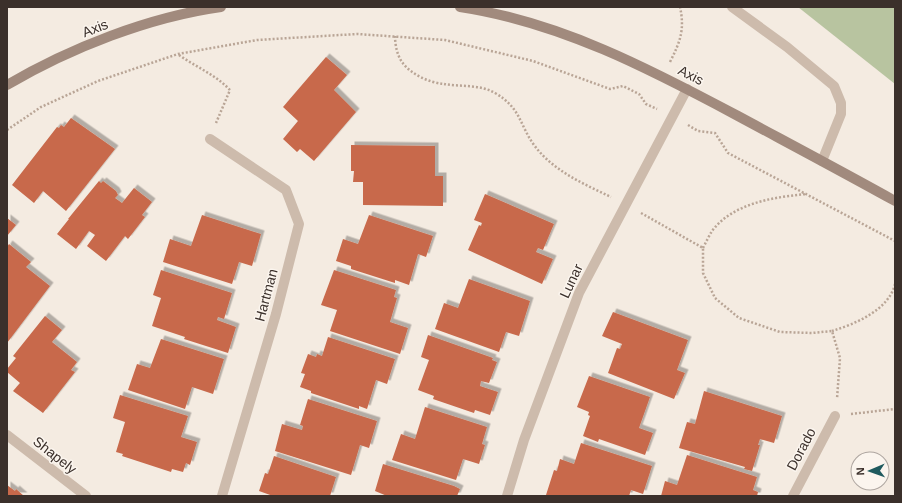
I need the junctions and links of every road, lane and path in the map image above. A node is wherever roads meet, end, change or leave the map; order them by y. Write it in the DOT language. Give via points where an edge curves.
graph roads {
  1 [pos="221,7"];
  2 [pos="460,7"];
  3 [pos="680,7"];
  4 [pos="732,7"];
  5 [pos="395,36"];
  6 [pos="178,54"];
  7 [pos="662,76"];
  8 [pos="7,85"];
  9 [pos="687,89"];
  10 [pos="672,117"];
  11 [pos="7,130"];
  12 [pos="210,139"];
  13 [pos="822,161"];
  14 [pos="807,194"];
  15 [pos="895,201"];
  16 [pos="626,204"];
  17 [pos="895,242"];
  18 [pos="703,248"];
  19 [pos="895,284"];
  20 [pos="832,331"];
  21 [pos="895,409"];
  22 [pos="835,416"];
  23 [pos="7,435"];
  24 [pos="86,496"];
  25 [pos="222,496"];
  26 [pos="507,496"];
  27 [pos="792,496"];
  1 -- 8 [label="street, Axis" via="154,22 95,42 36,68"];
  2 -- 7 [label="street, Axis" via="520,20 573,37"];
  3 -- 7 [label="path" via="683,19 682,36"];
  4 -- 13 [label="street" via="787,47 834,86 841,102 841,114"];
  5 -- 6 [label="path" via="357,34 257,40"];
  5 -- 10 [label="path" via="445,40 533,61 610,90 624,86 639,94 646,104"];
  5 -- 16 [label="path" via="395,46 402,62 418,76 443,84 472,86 493,92 509,103 534,145 556,168"];
  6 -- 11 [label="path" via="98,81 41,107"];
  6 -- 12 [label="path" via="221,80 230,90"];
  7 -- 9 [label="street, Axis"];
  9 -- 10 [label="street, Lunar"];
  9 -- 13 [label="street, Axis"];
  10 -- 14 [label="path" via="698,131 714,133 728,153"];
  10 -- 16 [label="street, Lunar"];
  12 -- 25 [label="street, Hartman" via="286,190 299,224 276,314"];
  13 -- 15 [label="street, Axis"];
  14 -- 17 [label="path"];
  14 -- 18 [label="path" via="777,196 748,205 712,231"];
  16 -- 18 [label="path"];
  16 -- 26 [label="street, Lunar" via="579,293 524,440"];
  18 -- 20 [label="path" via="703,273 715,298 739,318 780,332"];
  19 -- 20 [label="path" via="893,293 874,312 851,325"];
  20 -- 22 [label="path" via="840,358"];
  21 -- 22 [label="path"];
  22 -- 27 [label="street, Dorado"];
  23 -- 24 [label="street, Shapely"];
}
